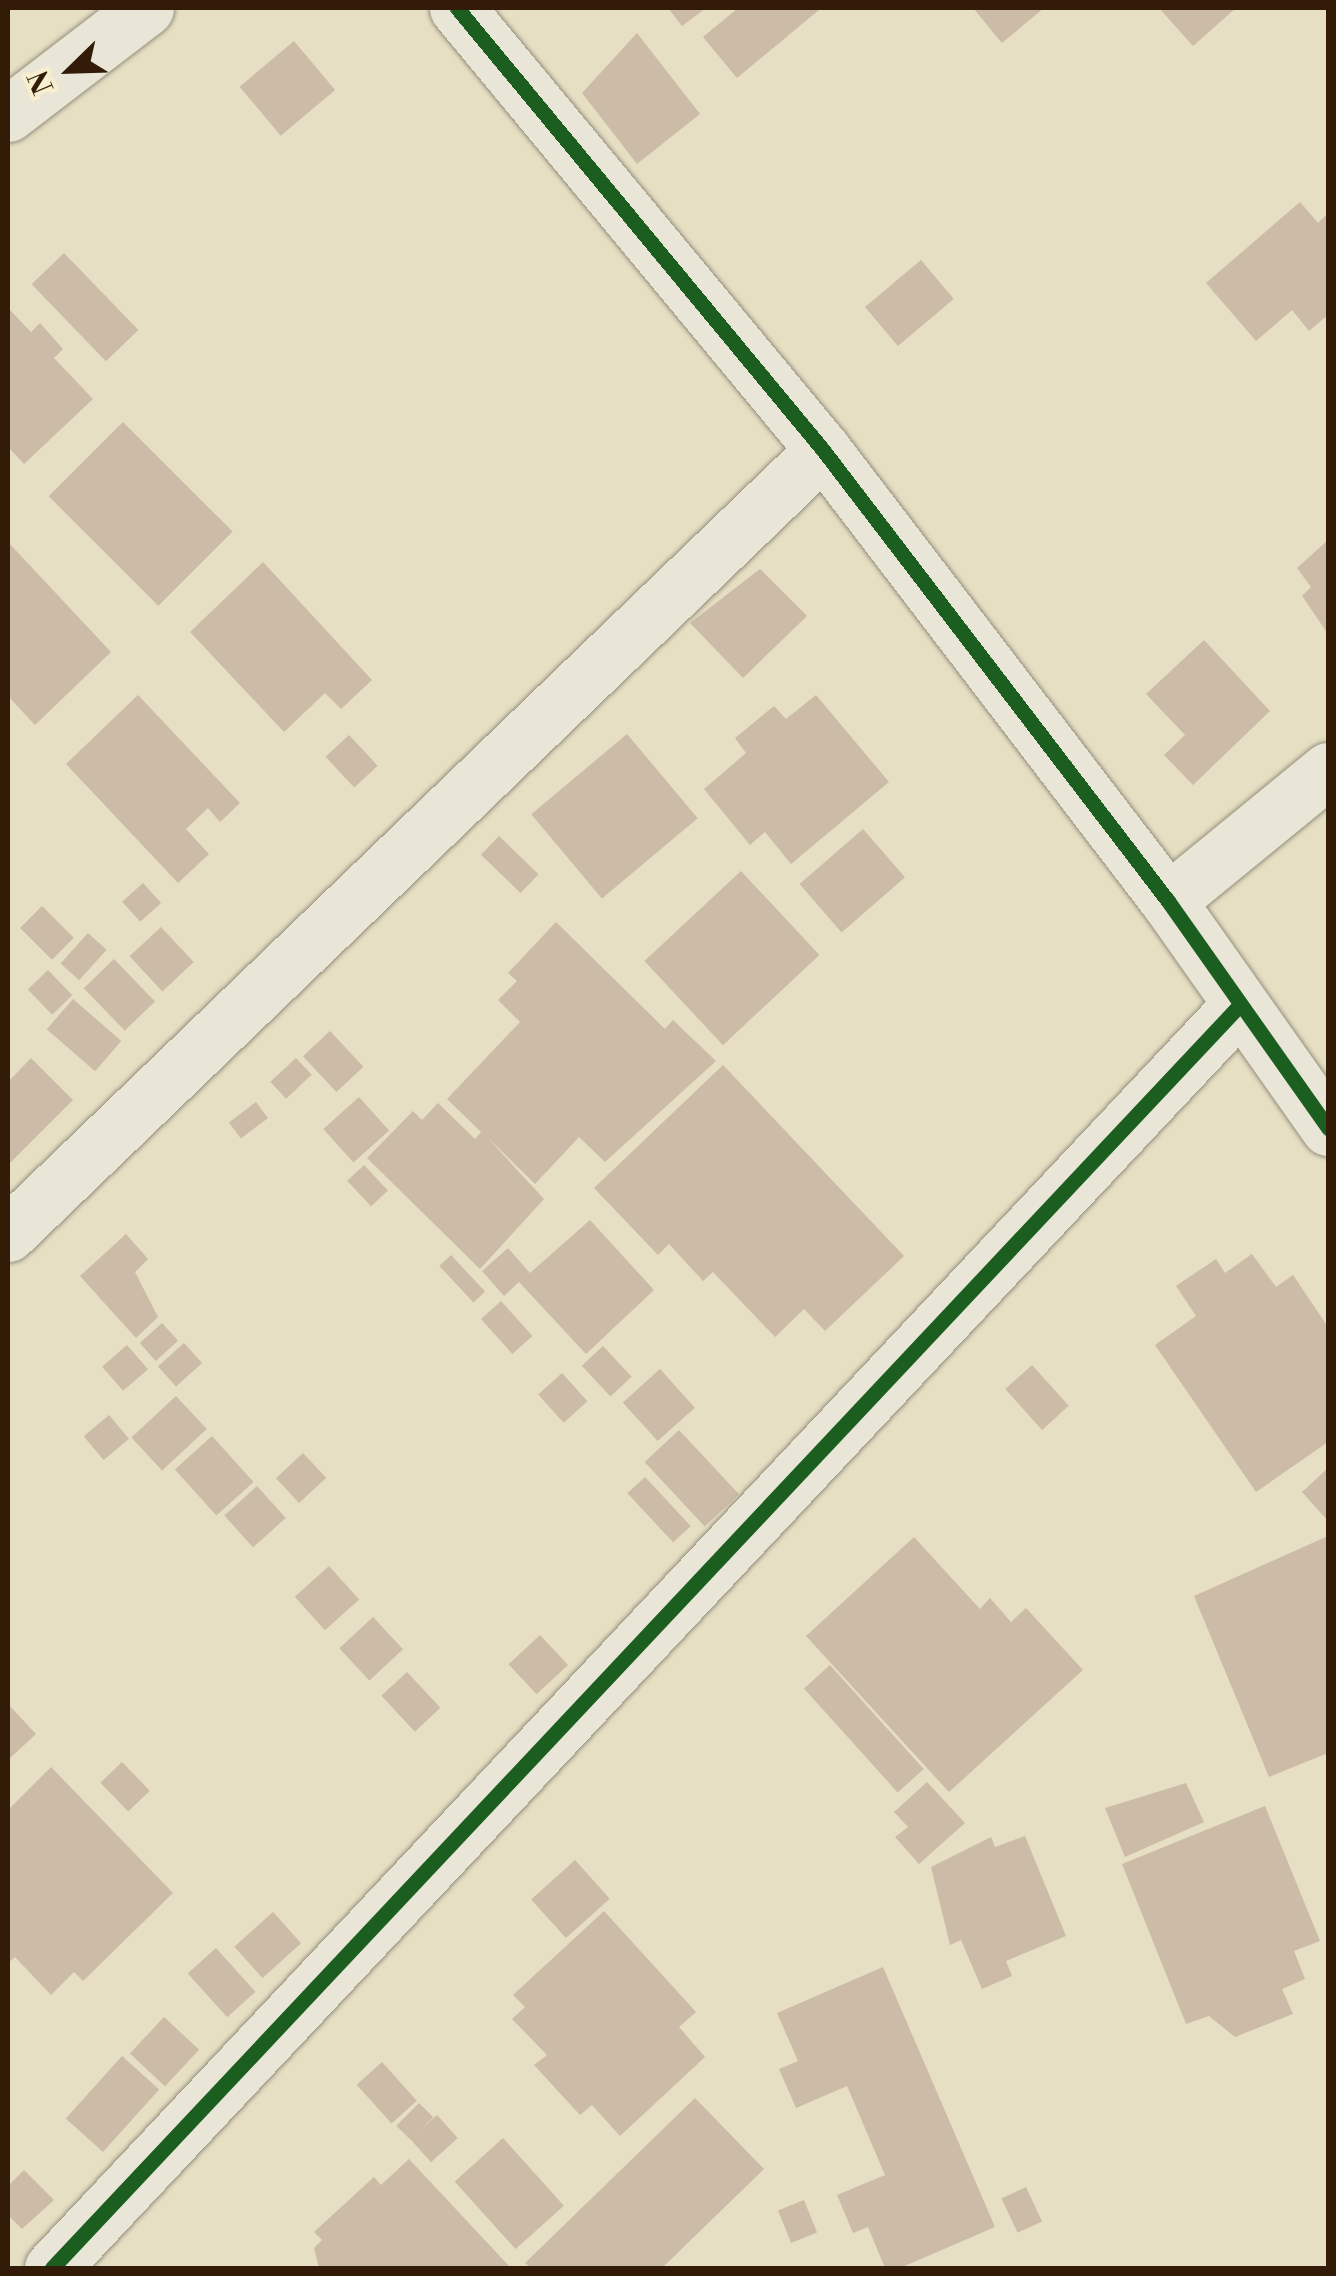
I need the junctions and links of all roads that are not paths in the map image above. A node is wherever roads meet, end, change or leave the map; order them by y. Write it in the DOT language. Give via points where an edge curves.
graph roads {
  1 [pos="146,8"];
  2 [pos="457,8"];
  3 [pos="8,114"];
  4 [pos="823,450"];
  5 [pos="1328,770"];
  6 [pos="1168,901"];
  7 [pos="1236,1008"];
  8 [pos="1328,1128"];
  9 [pos="8,1234"];
  10 [pos="52,2268"];
  1 -- 3 [label="street"];
  2 -- 4 [label="street"];
  4 -- 6 [label="street"];
  4 -- 9 [label="street"];
  5 -- 6 [label="street"];
  6 -- 7 [label="street"];
  7 -- 8 [label="street"];
  7 -- 10 [label="street"];
}
